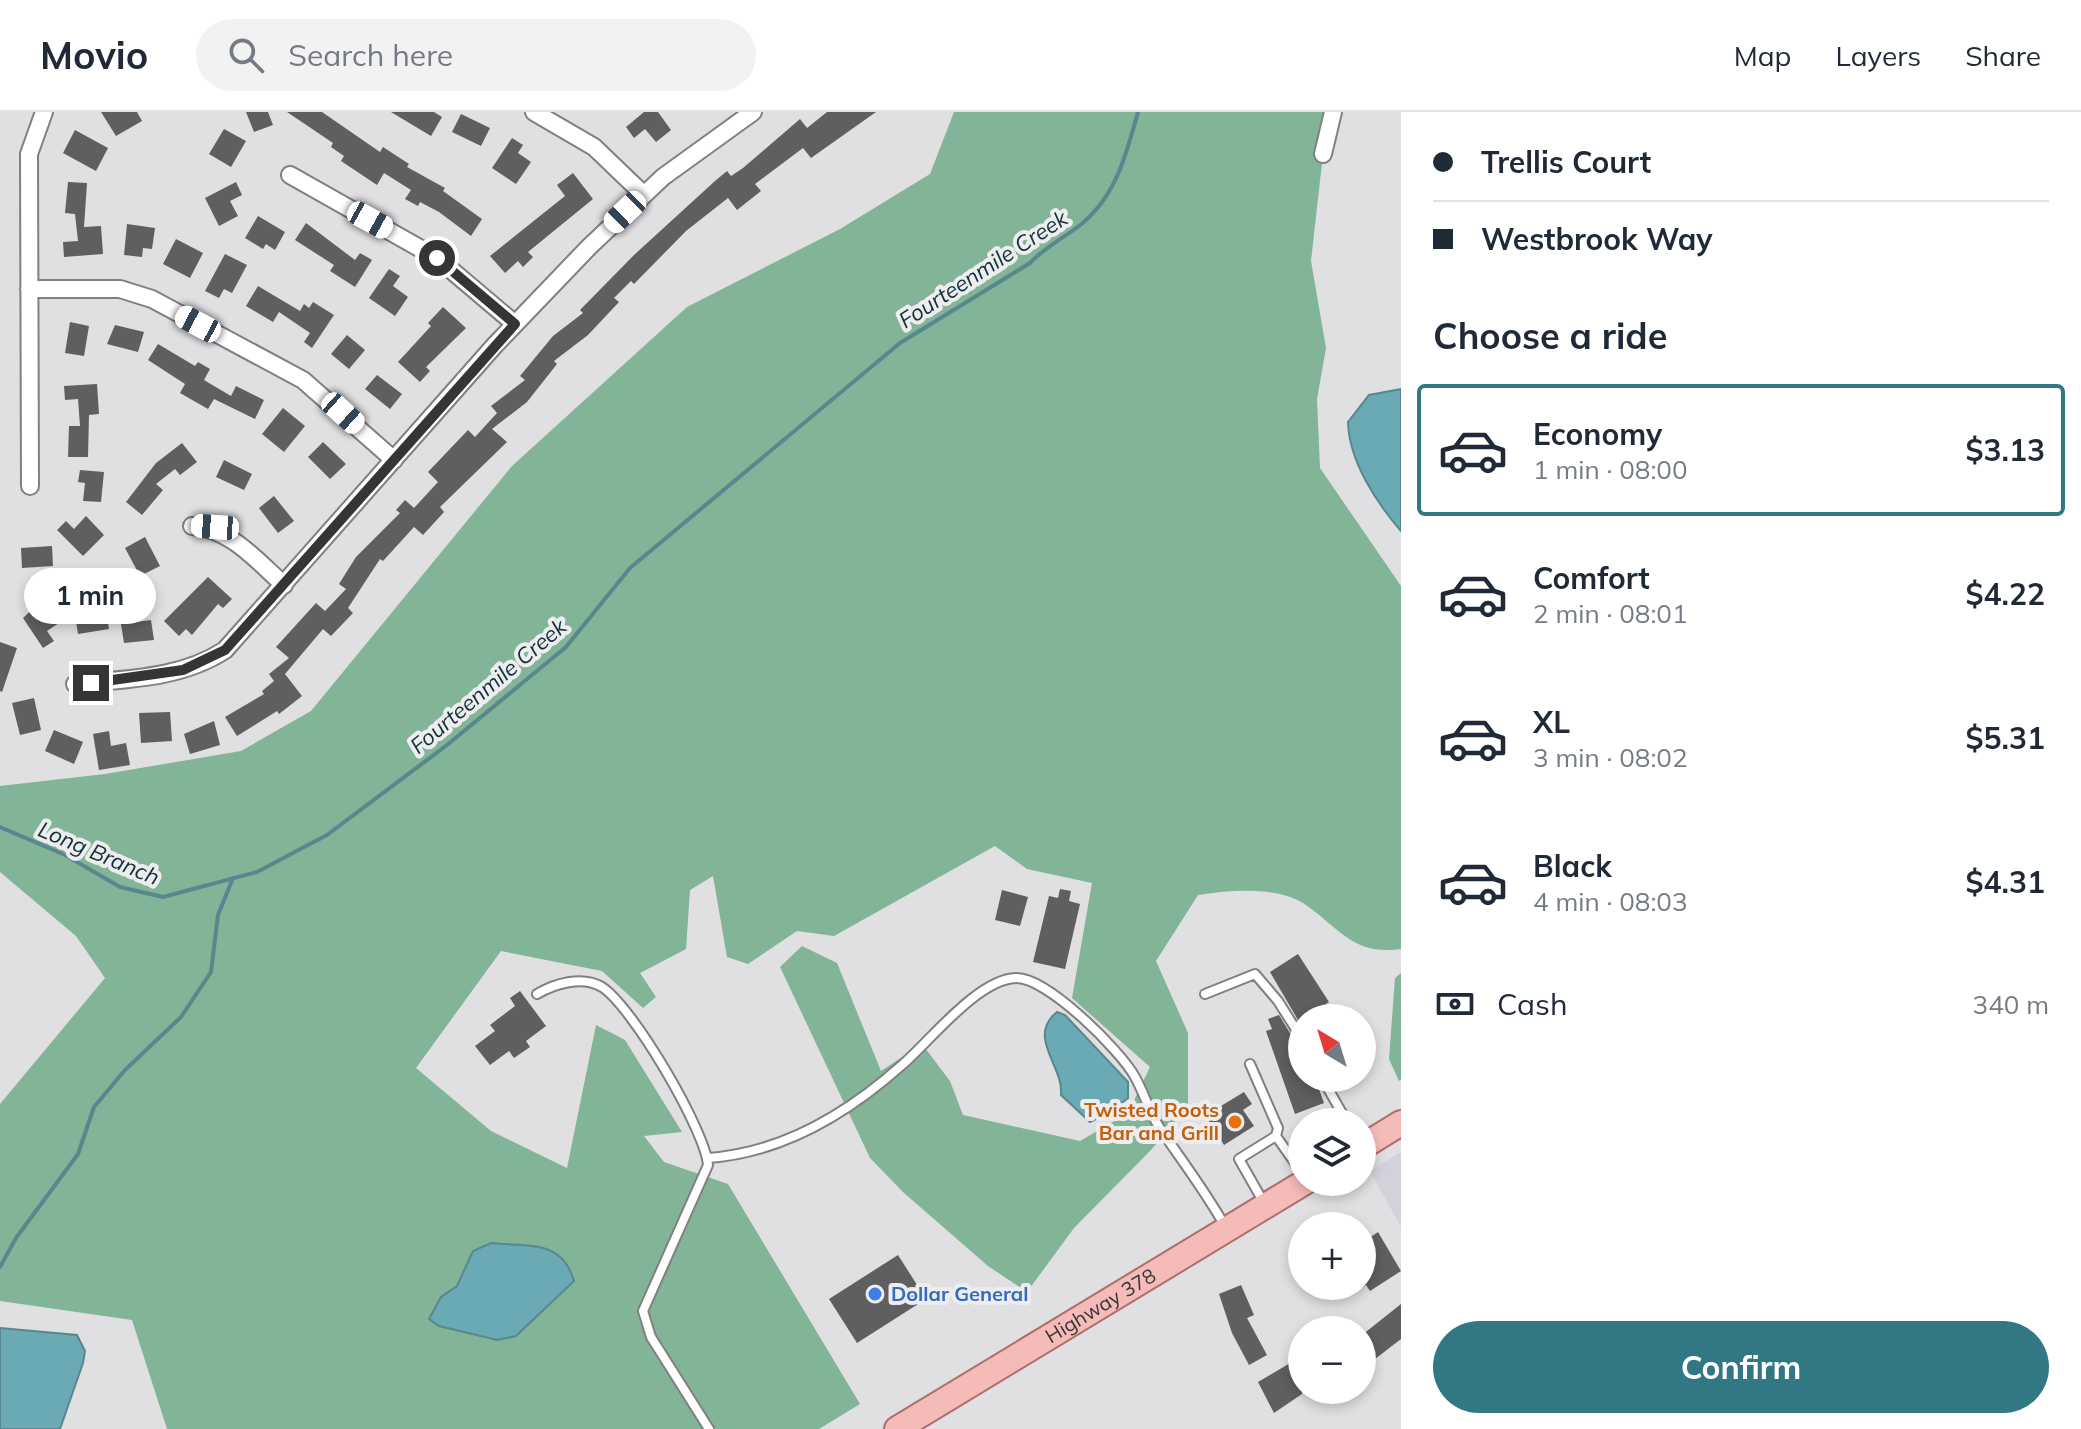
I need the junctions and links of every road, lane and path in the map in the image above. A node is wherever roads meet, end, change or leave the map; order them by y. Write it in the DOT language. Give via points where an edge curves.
graph roads {
  1 [pos="44,112"];
  2 [pos="534,112"];
  3 [pos="753,112"];
  4 [pos="1333,112"];
  5 [pos="1323,154"];
  6 [pos="290,175"];
  7 [pos="643,194"];
  8 [pos="29,289"];
  9 [pos="515,324"];
  10 [pos="394,460"];
  11 [pos="30,486"];
  12 [pos="192,526"];
  13 [pos="284,585"];
  14 [pos="75,684"];
  15 [pos="537,994"];
  16 [pos="1205,994"];
  17 [pos="1288,1017"];
  18 [pos="1250,1064"];
  19 [pos="1401,1123"];
  20 [pos="1276,1136"];
  21 [pos="1376,1138"];
  22 [pos="1288,1153"];
  23 [pos="708,1158"];
  24 [pos="1288,1192"];
  25 [pos="1266,1206"];
  26 [pos="1227,1229"];
  27 [pos="709,1429"];
  28 [pos="897,1429"];
  1 -- 8 [label="street" via="29,154"];
  2 -- 7 [label="street" via="594,147"];
  3 -- 7 [label="street"];
  4 -- 5 [label="street"];
  6 -- 9 [label="street" via="437,258"];
  7 -- 9 [label="street"];
  8 -- 10 [label="street" via="120,289 152,299 303,380"];
  8 -- 11 [label="street"];
  9 -- 10 [label="street"];
  10 -- 13 [label="street"];
  12 -- 13 [label="street" via="215,527"];
  13 -- 14 [label="street" via="212,659 168,674"];
  15 -- 23 [label="lane" via="554,984 601,987 664,1068"];
  16 -- 17 [label="lane" via="1255,974"];
  18 -- 20 [label="lane" via="1278,1128"];
  19 -- 21 [label="main road"];
  20 -- 22 [label="lane"];
  20 -- 25 [label="lane" via="1239,1159"];
  23 -- 26 [label="lane" via="778,1145 832,1117 900,1068 986,988 1018,978 1054,993 1134,1075 1154,1118"];
  23 -- 27 [label="lane" via="643,1311 651,1337"];
  24 -- 25 [label="main road, Highway 378"];
  25 -- 26 [label="main road, Highway 378"];
  26 -- 28 [label="main road, Highway 378"];
}
